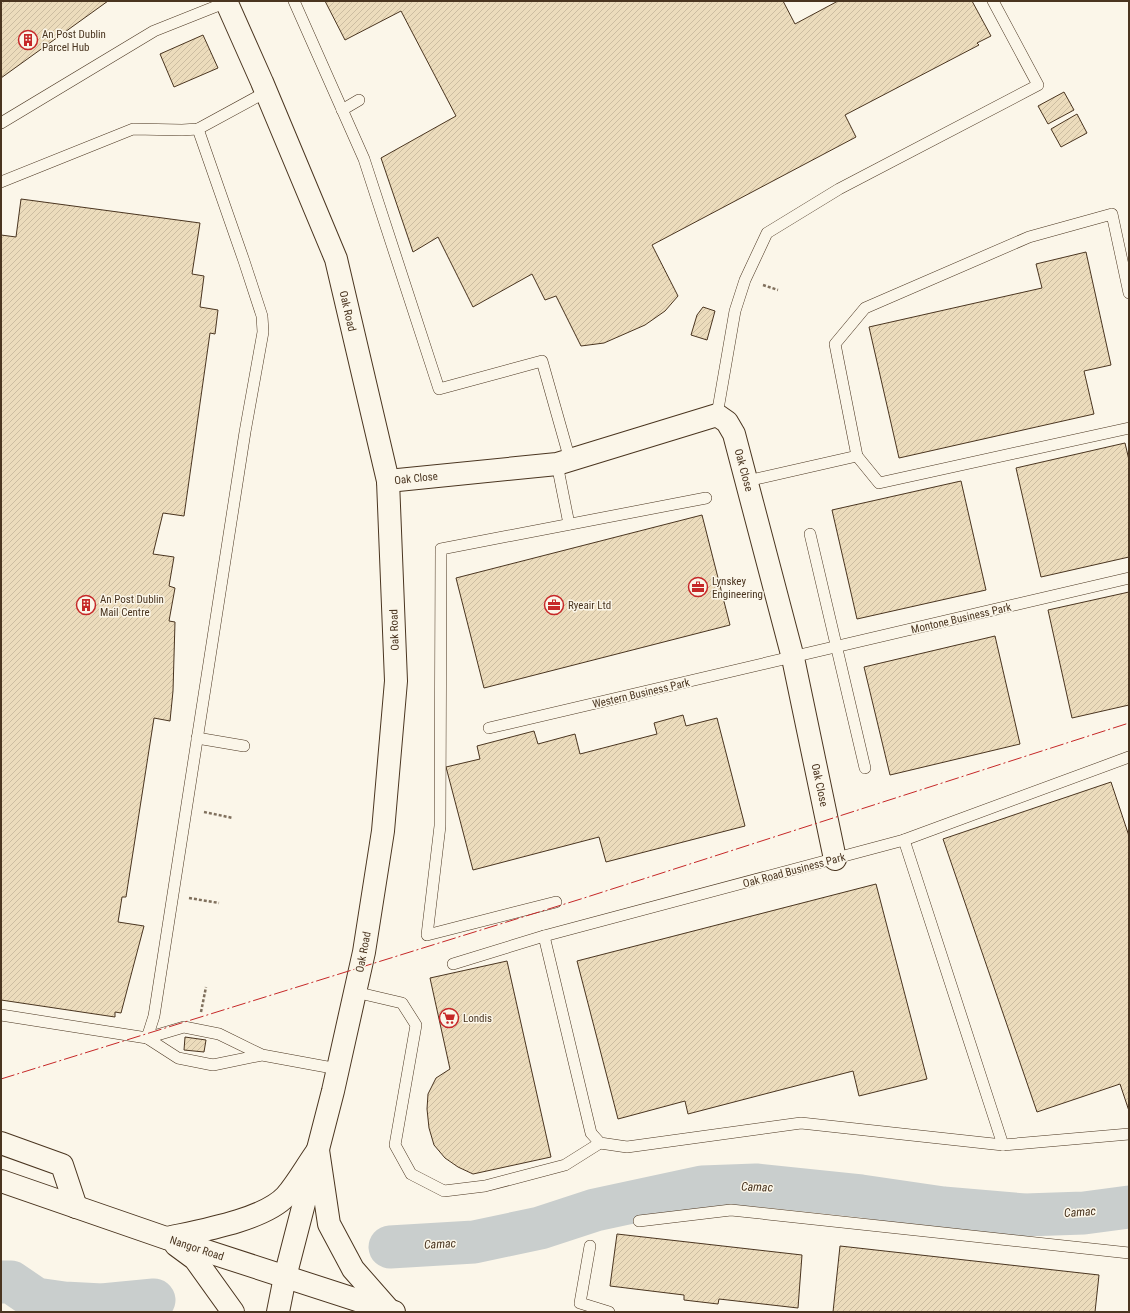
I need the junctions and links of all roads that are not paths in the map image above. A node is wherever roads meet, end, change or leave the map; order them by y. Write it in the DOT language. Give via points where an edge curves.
graph roads {
  1 [pos="294,1"];
  2 [pos="993,1"];
  3 [pos="226,2"];
  4 [pos="266,92"];
  5 [pos="359,100"];
  6 [pos="342,110"];
  7 [pos="1,123"];
  8 [pos="198,128"];
  9 [pos="1,182"];
  10 [pos="1129,293"];
  11 [pos="717,415"];
  12 [pos="1129,428"];
  13 [pos="857,456"];
  14 [pos="564,462"];
  15 [pos="388,481"];
  16 [pos="747,481"];
  17 [pos="706,498"];
  18 [pos="569,524"];
  19 [pos="810,534"];
  20 [pos="1129,578"];
  21 [pos="837,647"];
  22 [pos="793,658"];
  23 [pos="489,728"];
  24 [pos="197,738"];
  25 [pos="244,746"];
  26 [pos="1129,757"];
  27 [pos="866,768"];
  28 [pos="904,840"];
  29 [pos="835,859"];
  30 [pos="556,902"];
  31 [pos="544,936"];
  32 [pos="453,964"];
  33 [pos="355,992"];
  34 [pos="1,1015"];
  35 [pos="147,1038"];
  36 [pos="262,1055"];
  37 [pos="338,1069"];
  38 [pos="1129,1134"];
  39 [pos="1,1143"];
  40 [pos="600,1144"];
  41 [pos="1003,1145"];
  42 [pos="318,1150"];
  43 [pos="1,1180"];
  44 [pos="76,1207"];
  45 [pos="639,1221"];
  46 [pos="166,1238"];
  47 [pos="590,1246"];
  48 [pos="1129,1253"];
  49 [pos="285,1277"];
  50 [pos="388,1311"];
  51 [pos="233,1312"];
  52 [pos="278,1312"];
  53 [pos="609,1312"];
  1 -- 6 [label="lane"];
  2 -- 11 [label="lane" via="1038,85 839,189 767,233 745,280 735,311"];
  3 -- 4 [label="street, Oak Road"];
  3 -- 7 [label="lane" via="154,31"];
  4 -- 8 [label="lane"];
  4 -- 15 [label="street, Oak Road" via="336,259"];
  5 -- 6 [label="lane"];
  6 -- 14 [label="lane" via="364,159 439,389 542,361"];
  8 -- 9 [label="lane" via="133,129"];
  8 -- 24 [label="lane" via="262,316 264,332 245,432"];
  10 -- 13 [label="lane" via="1112,214 1029,238 865,308 835,344"];
  11 -- 14 [label="street, Oak Close"];
  11 -- 16 [label="street, Oak Close" via="727,422 734,434"];
  12 -- 13 [label="lane" via="879,483"];
  13 -- 16 [label="lane"];
  14 -- 15 [label="street, Oak Close"];
  14 -- 18 [label="lane"];
  15 -- 33 [label="street, Oak Road" via="396,681 383,831 364,952"];
  16 -- 22 [label="street, Oak Close"];
  17 -- 18 [label="lane"];
  18 -- 30 [label="lane" via="442,550 440,826 427,935"];
  19 -- 21 [label="lane"];
  20 -- 21 [label="lane, Montone Business Park"];
  21 -- 22 [label="lane, Montone Business Park"];
  21 -- 27 [label="lane"];
  22 -- 23 [label="lane, Western Business Park"];
  22 -- 29 [label="street, Oak Close"];
  24 -- 25 [label="lane"];
  24 -- 35 [label="lane" via="154,1016"];
  26 -- 28 [label="lane, Oak Road Business Park"];
  28 -- 29 [label="lane, Oak Road Business Park"];
  28 -- 41 [label="lane"];
  29 -- 31 [label="lane, Oak Road Business Park"];
  31 -- 32 [label="lane, Oak Road Business Park"];
  31 -- 40 [label="lane" via="591,1133"];
  33 -- 37 [label="street, Oak Road"];
  33 -- 40 [label="lane" via="402,1003 416,1025 395,1145 411,1174 444,1191 485,1186 565,1165"];
  34 -- 35 [label="lane"];
  35 -- 36 [label="lane" via="184,1027 219,1034"];
  35 -- 36 [label="lane" via="178,1058 213,1065"];
  36 -- 37 [label="lane"];
  37 -- 42 [label="street, Oak Road"];
  38 -- 41 [label="lane"];
  39 -- 44 [label="street" via="62,1165"];
  40 -- 41 [label="lane" via="627,1147 801,1123"];
  42 -- 46 [label="street" via="285,1196 265,1210 214,1228"];
  42 -- 49 [label="street, Oak Road"];
  42 -- 50 [label="street" via="329,1224 353,1269"];
  43 -- 44 [label="street, Nangor Road"];
  44 -- 46 [label="street, Nangor Road"];
  45 -- 48 [label="lane" via="731,1210"];
  46 -- 49 [label="street, Nangor Road"];
  46 -- 51 [label="street" via="195,1260"];
  47 -- 53 [label="lane" via="580,1303"];
  49 -- 50 [label="street, Nangor Road"];
  49 -- 52 [label="street, Oak Road"];
}
